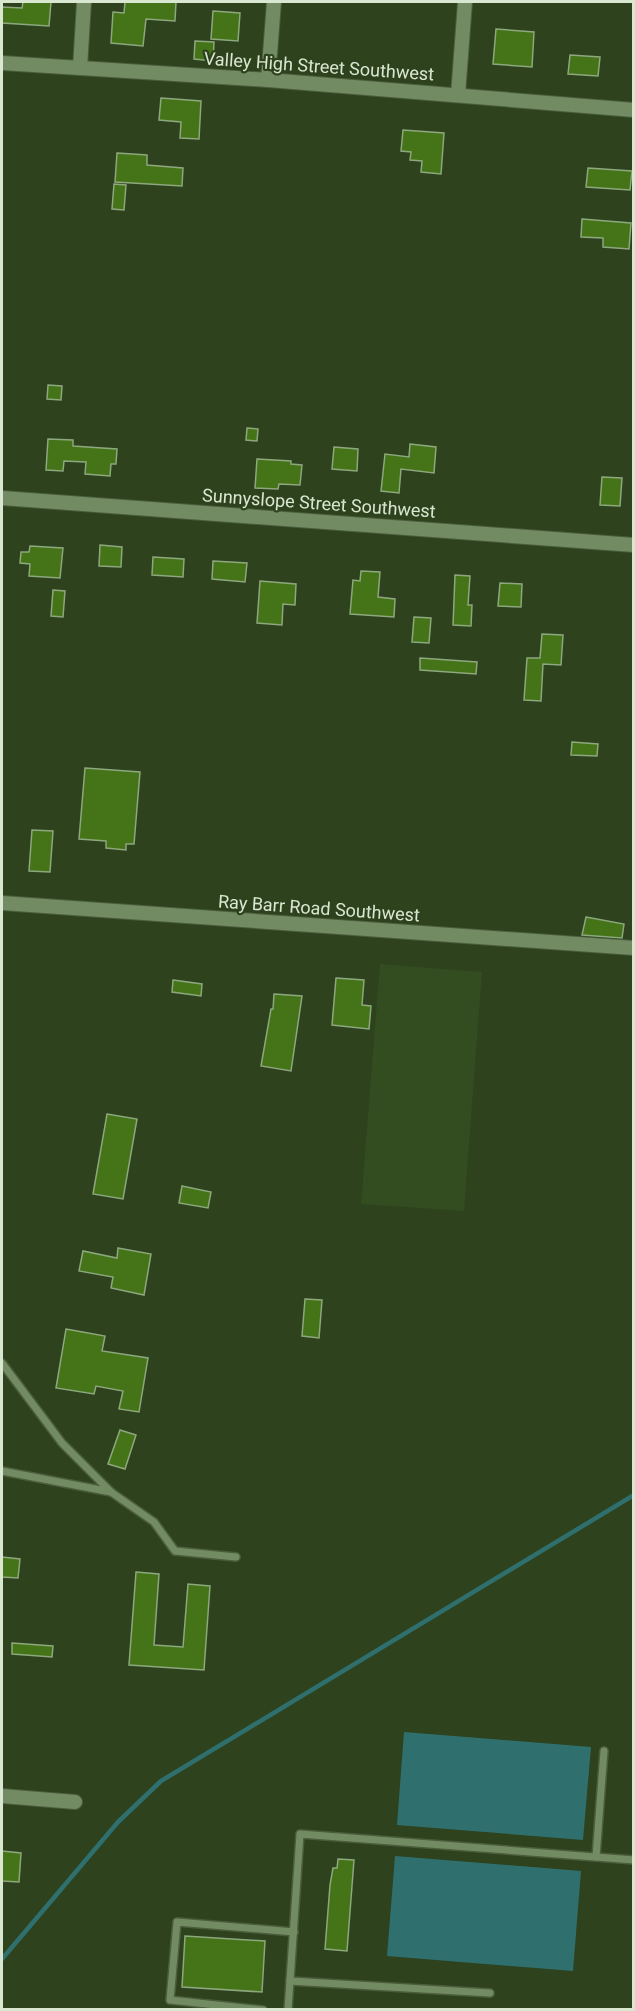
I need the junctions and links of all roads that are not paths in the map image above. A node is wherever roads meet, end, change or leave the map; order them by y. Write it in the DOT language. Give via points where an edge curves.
graph roads {
  1 [pos="84,2"];
  2 [pos="274,2"];
  3 [pos="465,2"];
  4 [pos="2,63"];
  5 [pos="80,68"];
  6 [pos="268,80"];
  7 [pos="458,95"];
  8 [pos="633,110"];
  9 [pos="2,498"];
  10 [pos="633,545"];
  11 [pos="2,903"];
  12 [pos="633,948"];
  13 [pos="2,1364"];
  14 [pos="2,1471"];
  15 [pos="111,1492"];
  16 [pos="237,1557"];
  17 [pos="603,1751"];
  18 [pos="2,1796"];
  19 [pos="75,1802"];
  20 [pos="596,1857"];
  21 [pos="633,1860"];
  22 [pos="294,1932"];
  23 [pos="290,1981"];
  24 [pos="490,1993"];
  25 [pos="264,2010"];
  26 [pos="288,2010"];
  1 -- 5 [label="street"];
  2 -- 6 [label="street"];
  3 -- 7 [label="street"];
  4 -- 5 [label="street, Valley High Street Southwest"];
  5 -- 6 [label="street, Valley High Street Southwest"];
  6 -- 7 [label="street, Valley High Street Southwest"];
  7 -- 8 [label="street, Valley High Street Southwest"];
  9 -- 10 [label="street, Sunnyslope Street Southwest"];
  11 -- 12 [label="street, Ray Barr Road Southwest"];
  13 -- 15 [label="lane" via="62,1443"];
  14 -- 15 [label="lane"];
  15 -- 16 [label="lane" via="154,1522 175,1551"];
  17 -- 20 [label="lane"];
  18 -- 19 [label="street"];
  20 -- 21 [label="lane"];
  20 -- 22 [label="lane" via="300,1834"];
  22 -- 23 [label="lane"];
  22 -- 25 [label="lane" via="177,1922 170,2000"];
  23 -- 24 [label="lane"];
  23 -- 26 [label="lane"];
}
